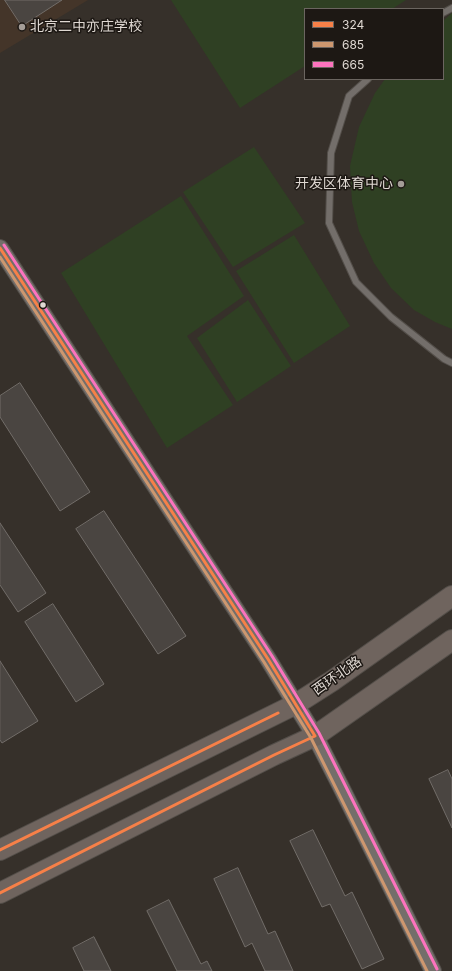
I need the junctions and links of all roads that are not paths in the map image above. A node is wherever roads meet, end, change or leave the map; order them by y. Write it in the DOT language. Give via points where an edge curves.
graph roads {
  1 [pos="367,80"];
  2 [pos="0,248"];
  3 [pos="452,363"];
  4 [pos="452,596"];
  5 [pos="452,640"];
  6 [pos="296,704"];
  7 [pos="314,736"];
  8 [pos="0,850"];
  9 [pos="0,893"];
  10 [pos="433,971"];
  1 -- 3 [label="lane" via="349,96 331,153 330,222 356,282 392,317"];
  2 -- 6 [label="street"];
  4 -- 6 [label="main road, 西环北路"];
  5 -- 7 [label="main road"];
  6 -- 7 [label="street"];
  6 -- 8 [label="main road, 西环北路"];
  7 -- 9 [label="main road"];
  7 -- 10 [label="street"];
}
